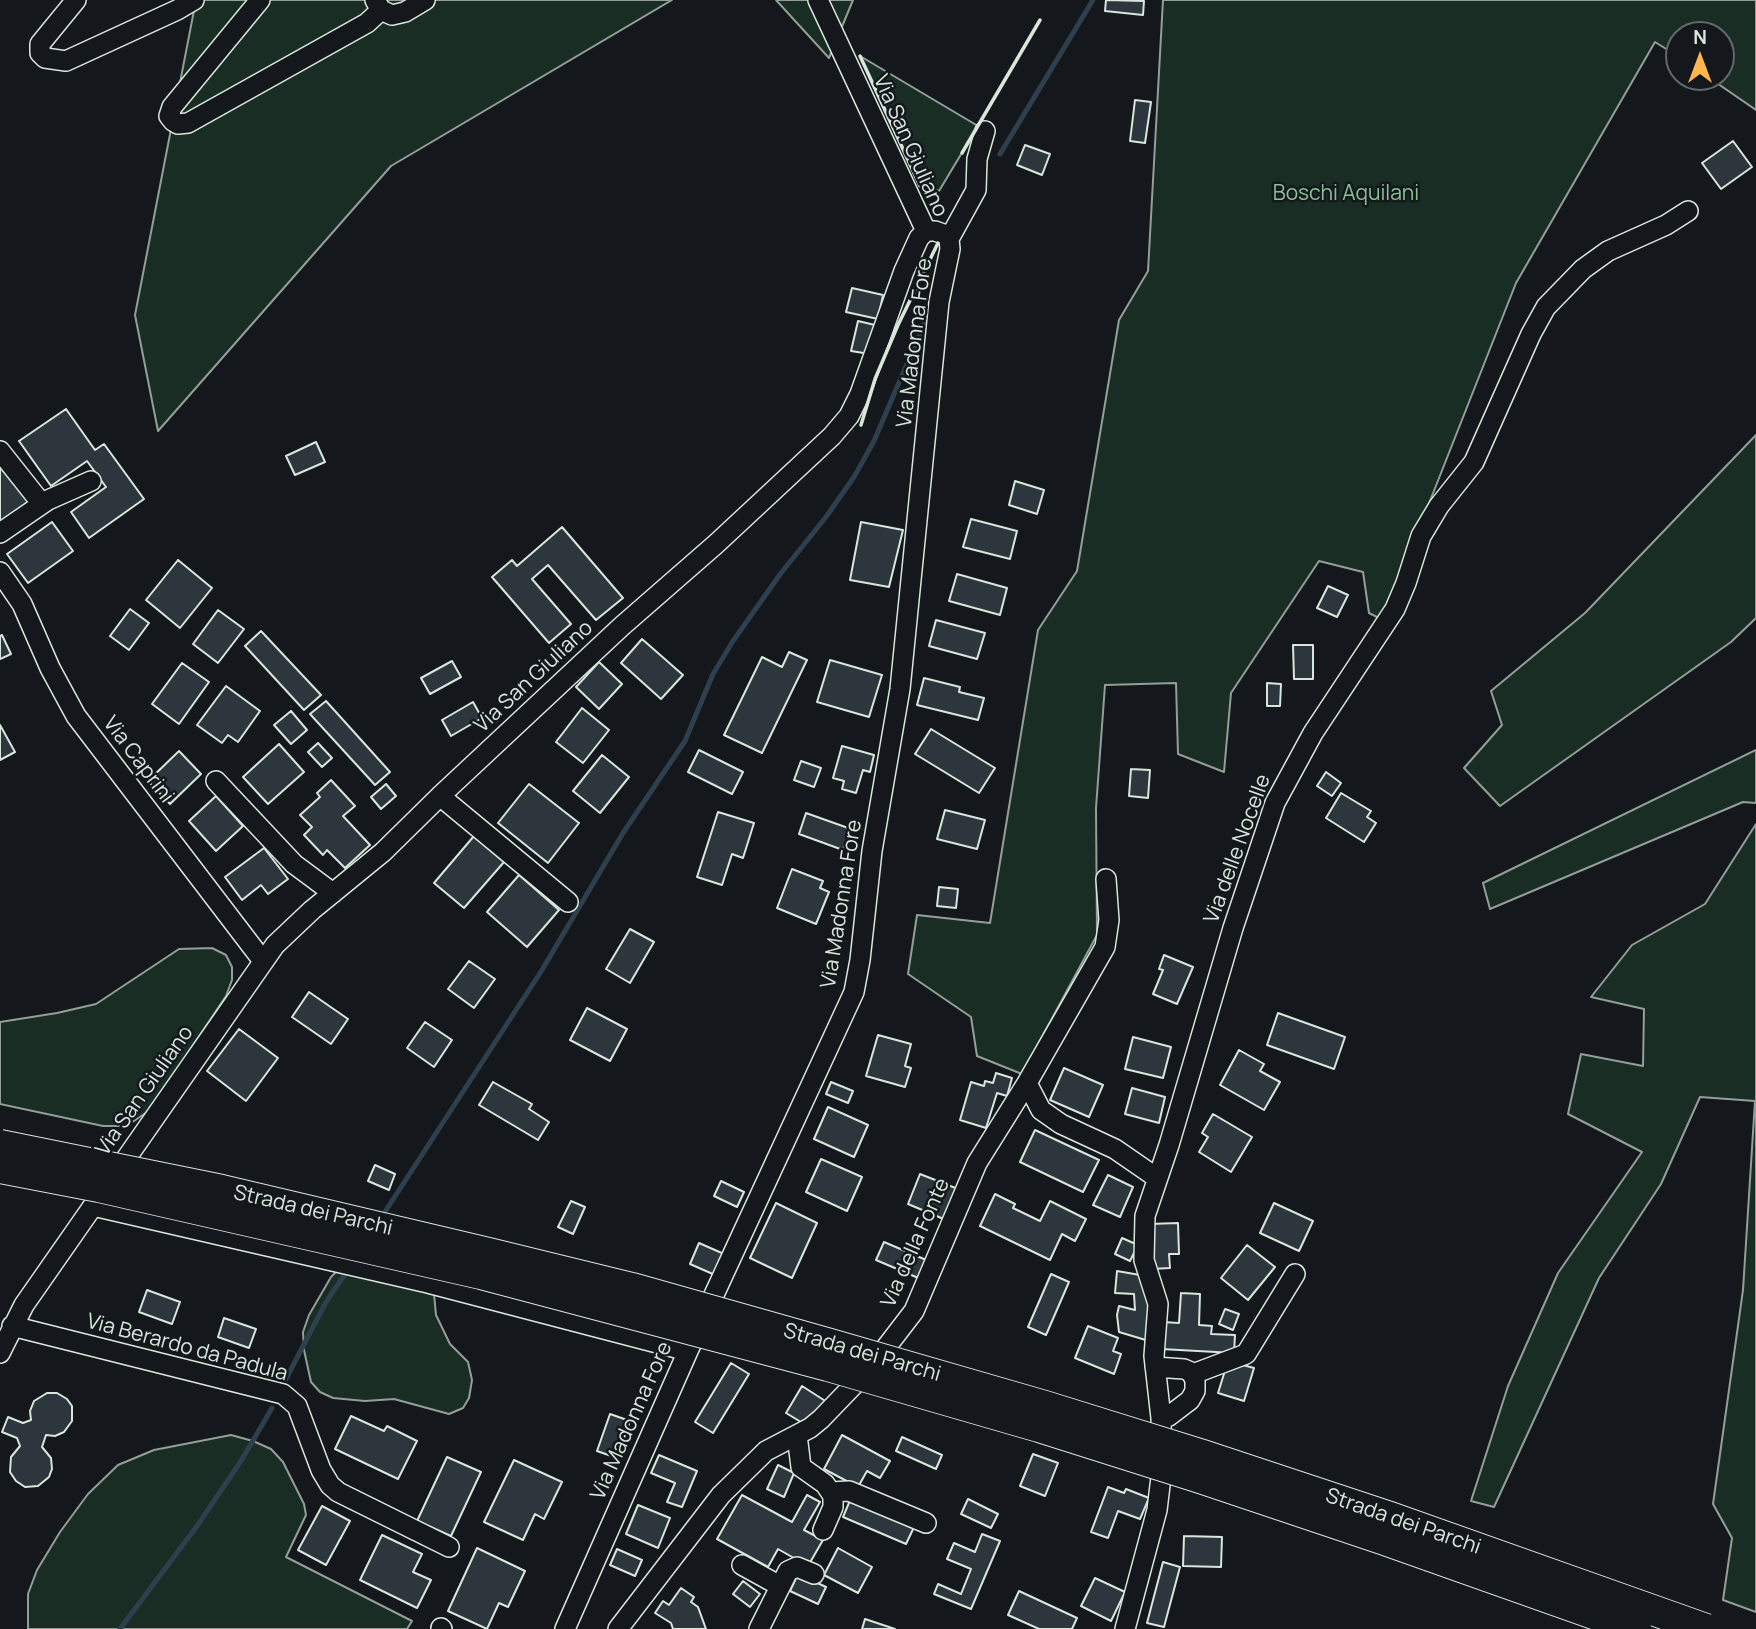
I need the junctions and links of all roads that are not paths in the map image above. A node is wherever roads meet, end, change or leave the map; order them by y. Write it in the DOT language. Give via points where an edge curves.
graph roads {
  1 [pos="76,0"];
  2 [pos="194,0"];
  3 [pos="260,0"];
  4 [pos="425,0"];
  5 [pos="818,0"];
  6 [pos="378,5"];
  7 [pos="985,131"];
  8 [pos="1688,211"];
  9 [pos="926,231"];
  10 [pos="949,239"];
  11 [pos="0,451"];
  12 [pos="91,481"];
  13 [pos="41,504"];
  14 [pos="0,534"];
  15 [pos="0,572"];
  16 [pos="9,599"];
  17 [pos="216,781"];
  18 [pos="440,796"];
  19 [pos="1106,879"];
  20 [pos="333,893"];
  21 [pos="568,902"];
  22 [pos="263,961"];
  23 [pos="1027,1083"];
  24 [pos="0,1145"];
  25 [pos="0,1168"];
  26 [pos="1157,1178"];
  27 [pos="93,1206"];
  28 [pos="1295,1274"];
  29 [pos="12,1326"];
  30 [pos="688,1351"];
  31 [pos="0,1353"];
  32 [pos="1155,1367"];
  33 [pos="1193,1374"];
  34 [pos="1161,1419"];
  35 [pos="797,1435"];
  36 [pos="831,1492"];
  37 [pos="926,1523"];
  38 [pos="822,1530"];
  39 [pos="449,1547"];
  40 [pos="742,1565"];
  41 [pos="814,1574"];
  42 [pos="780,1587"];
  43 [pos="565,1629"];
  44 [pos="618,1629"];
  45 [pos="759,1629"];
  46 [pos="1125,1629"];
  47 [pos="1636,1629"];
  48 [pos="1706,1629"];
  1 -- 2 [label="street" via="40,44 45,58 66,61"];
  3 -- 6 [label="street" via="172,107 169,116 173,121 188,123 367,23"];
  4 -- 6 [label="street" via="398,14 387,14"];
  5 -- 9 [label="street, Via San Giuliano"];
  7 -- 10 [label="street" via="977,159 976,190"];
  8 -- 26 [label="street, Via delle Nocelle" via="1595,260 1552,300 1538,320 1474,462 1421,536 1395,608 1283,785 1233,928"];
  9 -- 10 [label="street, Via Madonna Fore" via="935,230"];
  9 -- 18 [label="street, Via San Giuliano" via="904,271 860,394 841,426"];
  10 -- 30 [label="street, Via Madonna Fore" via="901,689 874,841 856,985"];
  11 -- 13 [label="street"];
  12 -- 13 [label="street"];
  13 -- 14 [label="street"];
  15 -- 16 [label="street, Via Caprini"];
  16 -- 22 [label="street, Via Caprini" via="76,716"];
  17 -- 20 [label="street" via="294,864"];
  18 -- 20 [label="street, Via San Giuliano"];
  18 -- 21 [label="street"];
  19 -- 23 [label="street, Via della Fonte" via="1109,920 1105,947"];
  20 -- 22 [label="street, Via San Giuliano"];
  22 -- 27 [label="street, Via San Giuliano"];
  23 -- 26 [label="street" via="1041,1110 1115,1149"];
  23 -- 35 [label="street, Via della Fonte" via="972,1174 914,1311 848,1391"];
  24 -- 48 [label="highway, Strada dei Parchi, bridge" via="463,1246 830,1344 1215,1459"];
  25 -- 47 [label="highway, Strada dei Parchi, bridge" via="481,1274 828,1366 1200,1478"];
  26 -- 32 [label="street, Via delle Nocelle" via="1146,1209 1143,1246 1158,1304"];
  27 -- 29 [label="street, Via San Giuliano"];
  27 -- 30 [label="street" via="441,1287"];
  28 -- 33 [label="street" via="1246,1354"];
  29 -- 31 [label="street, Via San Giuliano"];
  29 -- 39 [label="street, Via Berardo da Padula" via="283,1394 298,1406 330,1485"];
  30 -- 43 [label="street, Via Madonna Fore"];
  32 -- 33 [label="street" via="1184,1368"];
  32 -- 34 [label="street, Via delle Nocelle"];
  33 -- 34 [label="street" via="1190,1400"];
  34 -- 46 [label="street, Via delle Nocelle" via="1159,1501"];
  35 -- 36 [label="street" via="802,1469"];
  35 -- 44 [label="street, Via della Fonte" via="766,1451 722,1494"];
  36 -- 37 [label="street" via="849,1491"];
  36 -- 38 [label="street" via="833,1507"];
  40 -- 42 [label="street"];
  41 -- 42 [label="street" via="794,1567"];
  42 -- 45 [label="street"];
}
